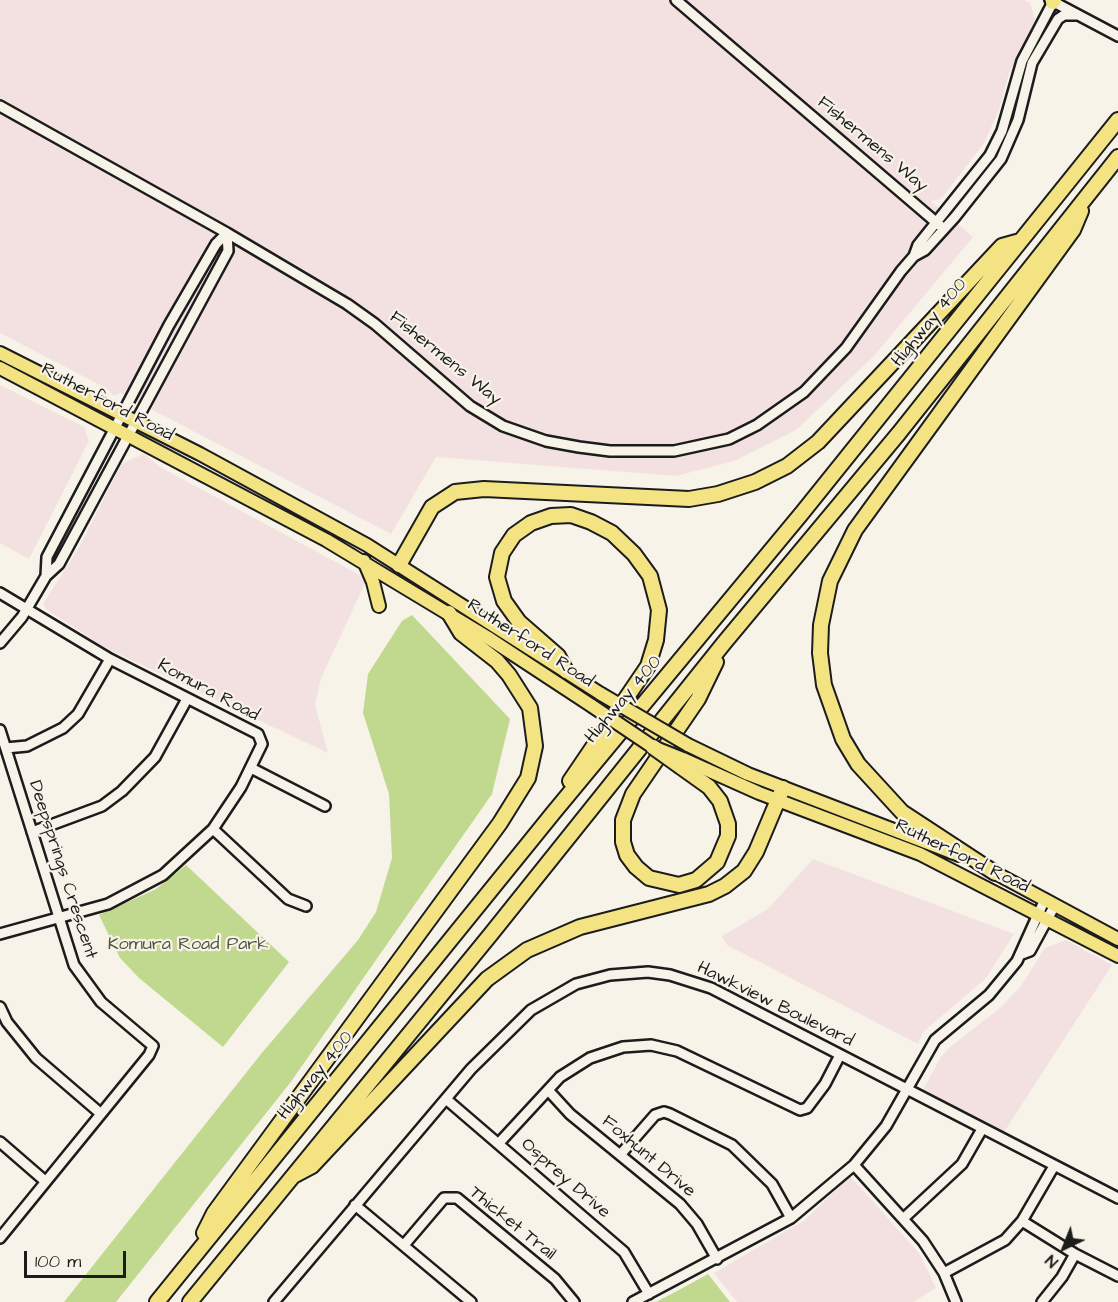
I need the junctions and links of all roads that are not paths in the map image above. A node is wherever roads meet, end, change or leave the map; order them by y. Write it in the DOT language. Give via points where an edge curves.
graph roads {
  1 [pos="676,0"];
  2 [pos="1052,1"];
  3 [pos="1077,15"];
  4 [pos="1118,36"];
  5 [pos="0,105"];
  6 [pos="1118,120"];
  7 [pos="1118,157"];
  8 [pos="1088,193"];
  9 [pos="941,225"];
  10 [pos="227,233"];
  11 [pos="1020,240"];
  12 [pos="0,353"];
  13 [pos="0,368"];
  14 [pos="122,414"];
  15 [pos="137,422"];
  16 [pos="116,427"];
  17 [pos="129,434"];
  18 [pos="364,561"];
  19 [pos="399,565"];
  20 [pos="46,576"];
  21 [pos="396,581"];
  22 [pos="0,593"];
  23 [pos="378,606"];
  24 [pos="27,609"];
  25 [pos="449,613"];
  26 [pos="0,643"];
  27 [pos="724,643"];
  28 [pos="110,659"];
  29 [pos="566,671"];
  30 [pos="187,699"];
  31 [pos="0,730"];
  32 [pos="653,747"];
  33 [pos="6,748"];
  34 [pos="682,763"];
  35 [pos="251,768"];
  36 [pos="780,793"];
  37 [pos="325,806"];
  38 [pos="554,812"];
  39 [pos="213,829"];
  40 [pos="32,832"];
  41 [pos="995,873"];
  42 [pos="1050,902"];
  43 [pos="306,906"];
  44 [pos="60,916"];
  45 [pos="1043,916"];
  46 [pos="0,934"];
  47 [pos="1118,939"];
  48 [pos="1118,956"];
  49 [pos="0,1007"];
  50 [pos="840,1055"];
  51 [pos="907,1089"];
  52 [pos="548,1090"];
  53 [pos="446,1100"];
  54 [pos="100,1113"];
  55 [pos="982,1129"];
  56 [pos="0,1142"];
  57 [pos="499,1143"];
  58 [pos="620,1155"];
  59 [pos="854,1165"];
  60 [pos="1054,1166"];
  61 [pos="288,1179"];
  62 [pos="45,1180"];
  63 [pos="1118,1198"];
  64 [pos="355,1205"];
  65 [pos="791,1218"];
  66 [pos="904,1218"];
  67 [pos="1022,1221"];
  68 [pos="0,1238"];
  69 [pos="404,1245"];
  70 [pos="1074,1254"];
  71 [pos="192,1258"];
  72 [pos="717,1258"];
  73 [pos="944,1273"];
  74 [pos="1118,1276"];
  75 [pos="649,1294"];
  76 [pos="157,1302"];
  77 [pos="190,1302"];
  78 [pos="274,1302"];
  79 [pos="471,1302"];
  80 [pos="574,1302"];
  81 [pos="633,1302"];
  82 [pos="956,1302"];
  83 [pos="1042,1302"];
  1 -- 9 [label="street, Fishermens Way"];
  2 -- 3 [label="street"];
  2 -- 9 [label="street, Fishermens Way" via="1022,61 1002,131"];
  3 -- 4 [label="street"];
  3 -- 9 [label="street, Fishermens Way" via="1064,15 1051,27 1032,63 1018,120 1001,159"];
  5 -- 10 [label="street, Fishermens Way"];
  6 -- 11 [label="highway, Highway 400"];
  7 -- 8 [label="highway"];
  8 -- 27 [label="highway" via="899,433"];
  8 -- 41 [label="highway" via="1073,230 855,530 830,581 821,625 824,685 843,739 858,764 902,812"];
  9 -- 10 [label="street, Fishermens Way" via="925,250 914,256 885,290 846,348 786,407 729,439 689,450 610,451 546,441 503,426 470,406 347,304"];
  10 -- 14 [label="street" via="216,244 169,325"];
  10 -- 15 [label="street" via="228,250"];
  11 -- 19 [label="highway" via="1002,246 846,416 777,471 718,494 689,499 484,489 455,492 432,507"];
  11 -- 38 [label="highway, Highway 400" via="802,513"];
  12 -- 14 [label="main road, Rutherford Road"];
  13 -- 16 [label="main road, Rutherford Road"];
  14 -- 15 [label="main road, Rutherford Road"];
  14 -- 16 [label="street"];
  15 -- 17 [label="street"];
  15 -- 19 [label="main road, Rutherford Road"];
  16 -- 17 [label="main road, Rutherford Road"];
  16 -- 20 [label="street" via="47,557"];
  17 -- 18 [label="main road, Rutherford Road"];
  17 -- 20 [label="street" via="58,564"];
  18 -- 21 [label="main road, Rutherford Road"];
  18 -- 23 [label="main road" via="374,582"];
  19 -- 21 [label="main road"];
  19 -- 29 [label="main road, Rutherford Road"];
  20 -- 24 [label="street"];
  21 -- 25 [label="main road, Rutherford Road"];
  22 -- 24 [label="street, Komura Road"];
  24 -- 26 [label="street"];
  24 -- 28 [label="street, Komura Road"];
  25 -- 32 [label="main road, Rutherford Road, bridge"];
  25 -- 71 [label="highway" via="461,633 509,675 530,708 535,746 528,778 493,833 214,1213"];
  27 -- 34 [label="highway" via="698,699 633,794 623,820 623,842 636,867 649,878 679,885 696,880 717,862 728,836 720,801"];
  27 -- 61 [label="highway"];
  28 -- 30 [label="street, Komura Road"];
  28 -- 33 [label="street" via="78,714 63,728 27,746"];
  29 -- 36 [label="main road, Rutherford Road, bridge" via="688,745"];
  29 -- 38 [label="highway" via="558,656 519,622 504,601 497,578 501,553 514,535 531,523 571,515 612,533 634,554 650,576 658,610 656,640 648,666 571,778"];
  30 -- 35 [label="street, Komura Road" via="258,734 262,744"];
  30 -- 40 [label="street" via="155,757 122,791 102,806"];
  31 -- 33 [label="street, Deepsprings Crescent"];
  32 -- 34 [label="highway, bridge"];
  33 -- 40 [label="street, Deepsprings Crescent"];
  34 -- 36 [label="main road, Rutherford Road"];
  35 -- 37 [label="street"];
  35 -- 39 [label="street, Komura Road"];
  36 -- 41 [label="main road, Rutherford Road" via="952,851"];
  36 -- 45 [label="main road, Rutherford Road" via="920,854"];
  36 -- 61 [label="highway" via="744,872 708,894 580,927 527,950 487,980 312,1166"];
  38 -- 71 [label="highway, Highway 400"];
  39 -- 43 [label="street" via="288,899"];
  39 -- 44 [label="street, Komura Road" via="173,867 139,890 108,904"];
  40 -- 44 [label="street, Deepsprings Crescent"];
  41 -- 42 [label="main road, Rutherford Road"];
  42 -- 45 [label="street"];
  42 -- 47 [label="main road, Rutherford Road"];
  44 -- 46 [label="street, Komura Road"];
  44 -- 54 [label="street, Deepsprings Crescent" via="74,965 89,989 153,1046"];
  45 -- 48 [label="main road, Rutherford Road"];
  45 -- 51 [label="street" via="1022,946 1022,954 989,995 935,1040"];
  49 -- 54 [label="street" via="36,1058"];
  50 -- 51 [label="street, Hawkview Boulevard"];
  50 -- 52 [label="street" via="821,1089 807,1108 800,1110 677,1051 651,1045 623,1047 590,1058 560,1077"];
  50 -- 53 [label="street, Hawkview Boulevard" via="688,979 648,972 610,975 576,984 531,1010 471,1069"];
  51 -- 55 [label="street, Hawkview Boulevard"];
  51 -- 59 [label="street" via="886,1126"];
  52 -- 57 [label="street"];
  52 -- 58 [label="street, Foxhunt Drive" via="570,1114"];
  53 -- 57 [label="street, Osprey Drive"];
  53 -- 64 [label="street, Hawkview Boulevard"];
  54 -- 62 [label="street, Deepsprings Crescent"];
  55 -- 60 [label="street, Hawkview Boulevard"];
  55 -- 66 [label="street" via="962,1164"];
  56 -- 62 [label="street"];
  57 -- 75 [label="street, Osprey Drive" via="624,1252"];
  58 -- 65 [label="street" via="655,1115 670,1114 732,1145 772,1184"];
  58 -- 72 [label="street, Foxhunt Drive" via="689,1213"];
  59 -- 65 [label="street"];
  59 -- 66 [label="street"];
  60 -- 63 [label="street, Hawkview Boulevard"];
  60 -- 67 [label="street"];
  61 -- 77 [label="highway"];
  62 -- 68 [label="street, Deepsprings Crescent"];
  64 -- 69 [label="street"];
  64 -- 78 [label="street, Hawkview Boulevard"];
  65 -- 72 [label="street"];
  66 -- 73 [label="street"];
  67 -- 70 [label="street"];
  67 -- 73 [label="street" via="999,1244"];
  69 -- 79 [label="street"];
  69 -- 80 [label="street, Thicket Trail" via="444,1198 457,1198 555,1280"];
  70 -- 74 [label="street"];
  70 -- 83 [label="street"];
  71 -- 76 [label="highway, Highway 400"];
  72 -- 75 [label="street"];
  73 -- 82 [label="street"];
  75 -- 81 [label="street"];
}
